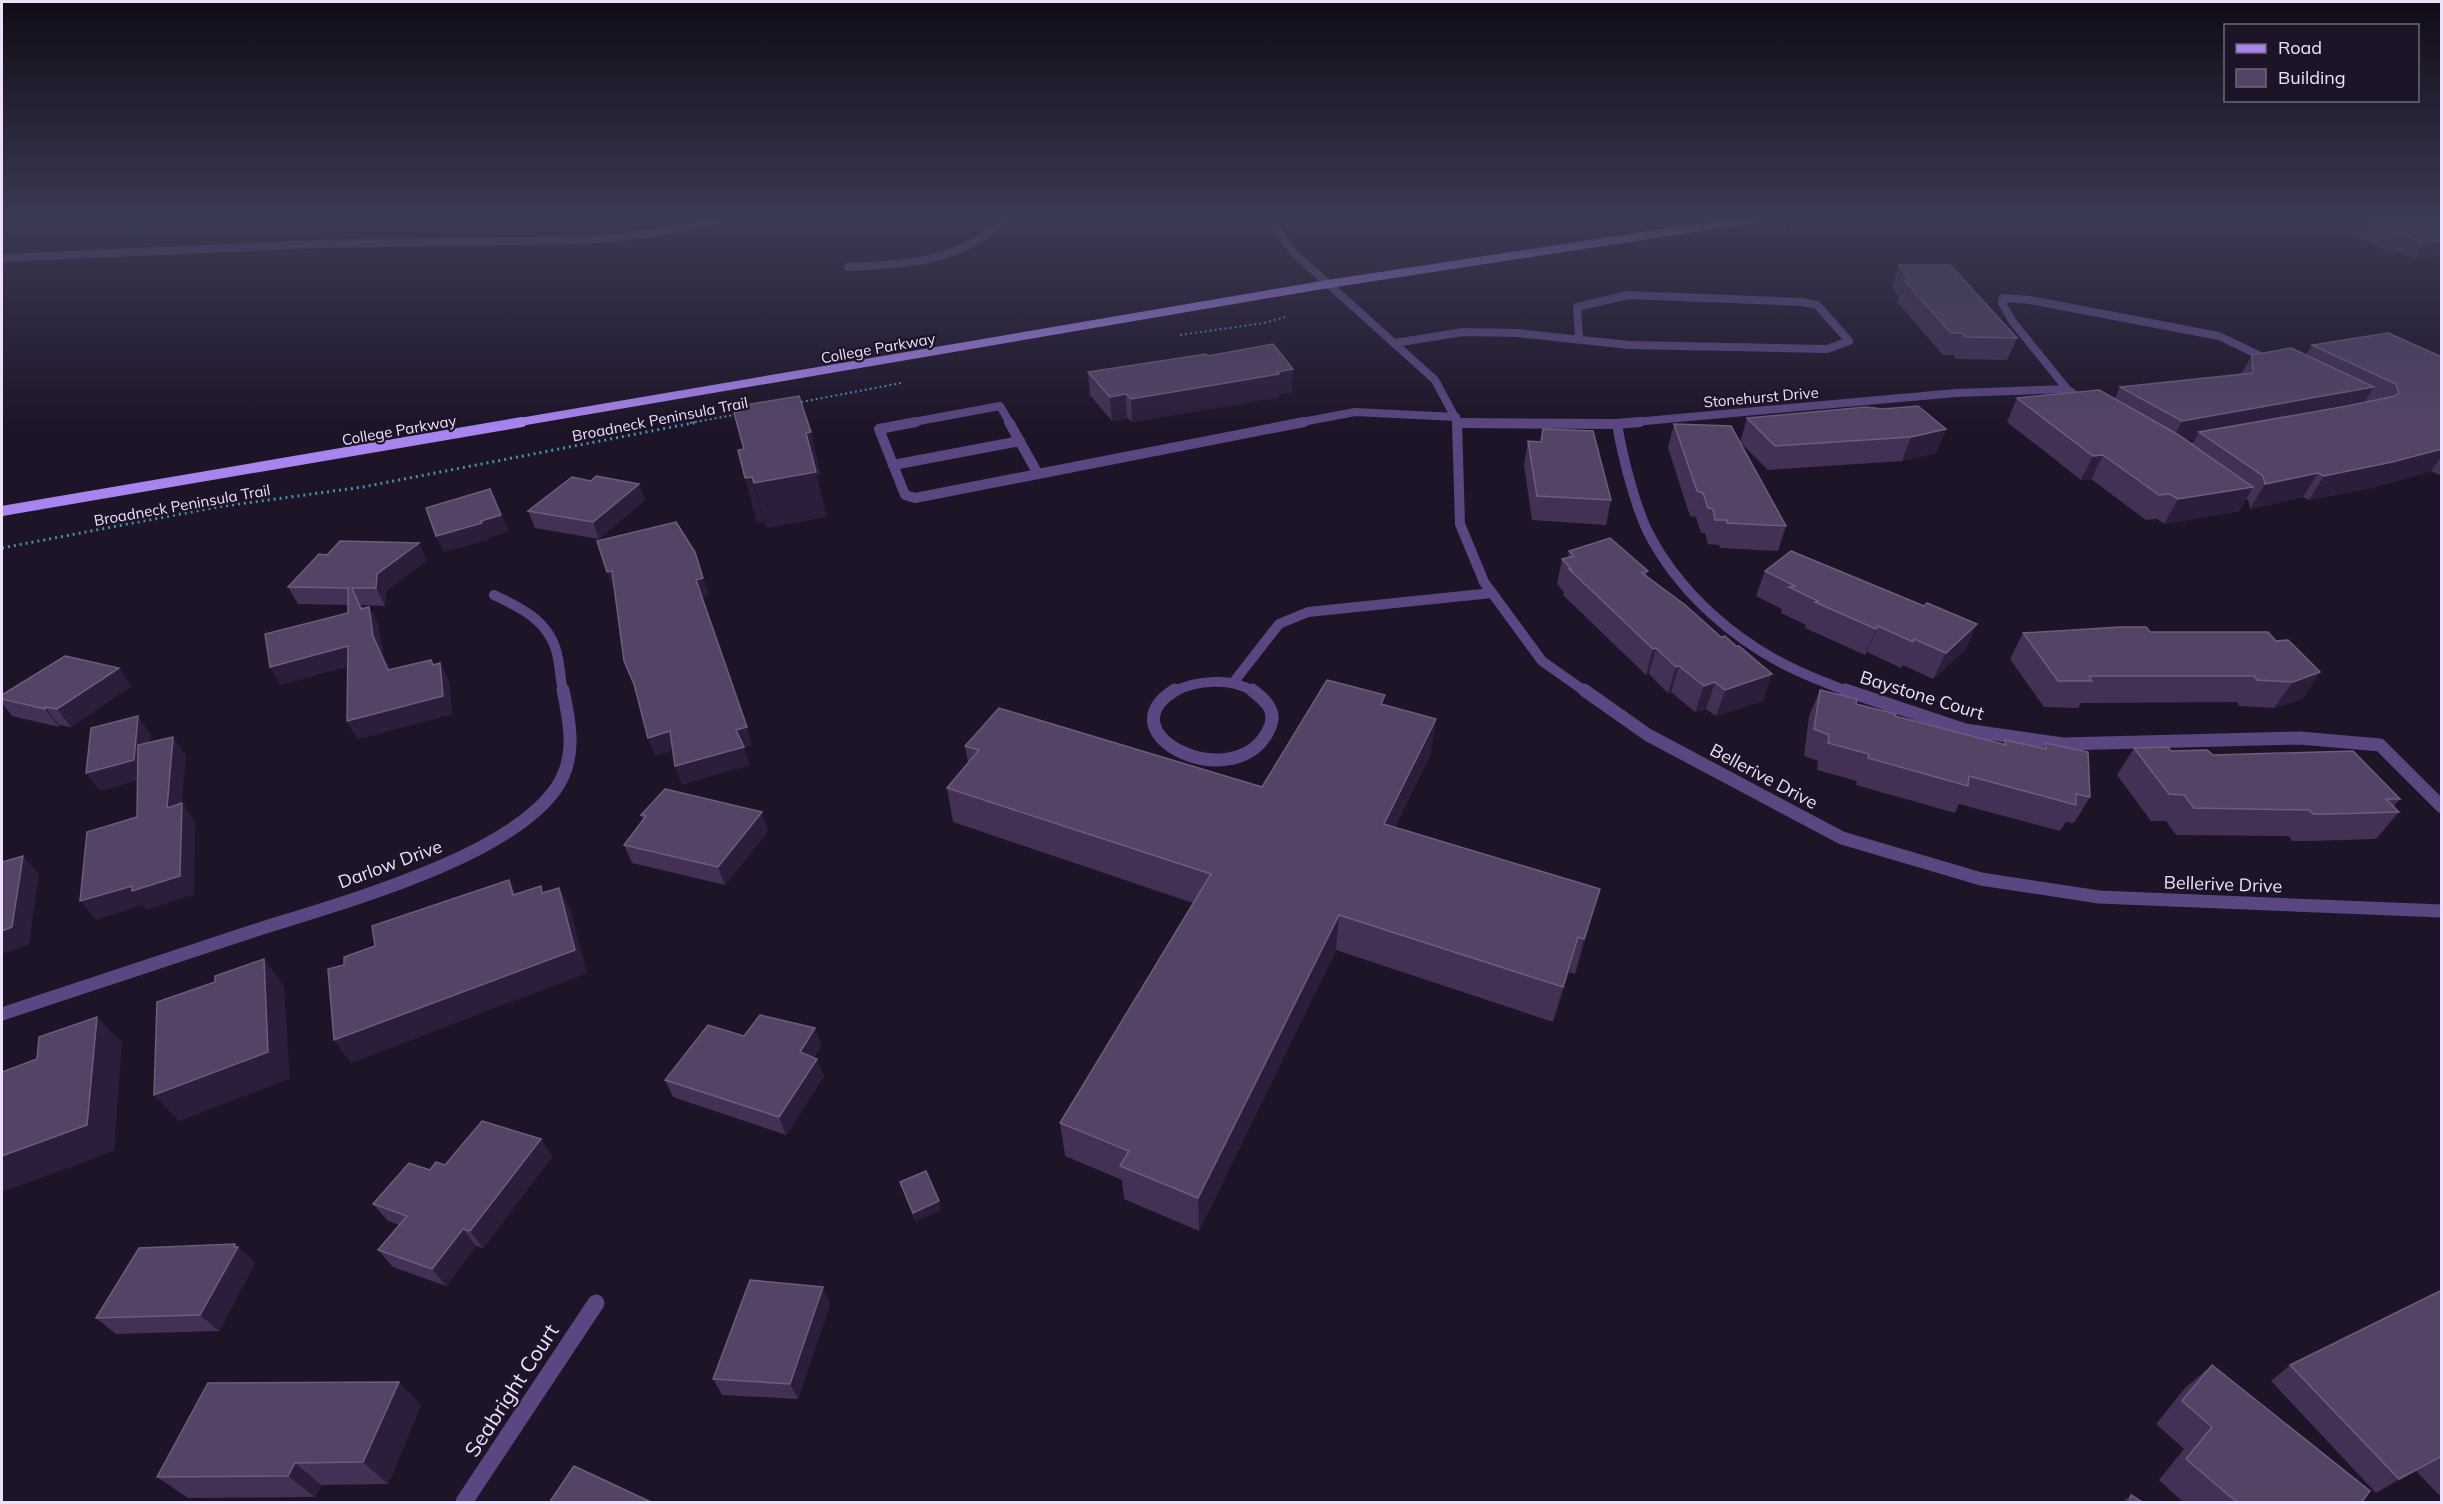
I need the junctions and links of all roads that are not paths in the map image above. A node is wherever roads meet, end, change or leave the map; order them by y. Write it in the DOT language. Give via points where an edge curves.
graph roads {
  1 [pos="1304,288"];
  2 [pos="1333,288"];
  3 [pos="1579,339"];
  4 [pos="1395,343"];
  5 [pos="2067,389"];
  6 [pos="1457,420"];
  7 [pos="1617,424"];
  8 [pos="1020,441"];
  9 [pos="2168,452"];
  10 [pos="2178,459"];
  11 [pos="893,465"];
  12 [pos="1038,474"];
  13 [pos="2,512"];
  14 [pos="1492,593"];
  15 [pos="494,595"];
  16 [pos="1233,683"];
  17 [pos="2442,807"];
  18 [pos="2442,911"];
  19 [pos="2,1014"];
  20 [pos="596,1303"];
  21 [pos="464,1503"];
  1 -- 13 [label="main road, College Parkway"];
  2 -- 4 [label="street, Bellerive Drive"];
  3 -- 3 [label="street" via="1629,345 1827,349 1849,341 1817,305 1628,295 1577,307"];
  3 -- 4 [label="street" via="1463,332"];
  4 -- 6 [label="street, Bellerive Drive" via="1435,380"];
  5 -- 7 [label="street, Stonehurst Drive" via="1956,393"];
  5 -- 9 [label="street"];
  5 -- 9 [label="street" via="2013,322 2003,298 2219,336 2379,413"];
  6 -- 7 [label="street, Stonehurst Drive"];
  6 -- 12 [label="street, Stonehurst Drive" via="1355,412"];
  6 -- 14 [label="street, Bellerive Drive" via="1460,525"];
  7 -- 17 [label="street, Baystone Court" via="1646,528 1667,565 1698,602 1746,642 1797,671 1965,730 2063,744 2300,738 2380,745"];
  8 -- 11 [label="street"];
  8 -- 11 [label="street" via="1000,406 879,429"];
  8 -- 12 [label="street"];
  9 -- 10 [label="street"];
  11 -- 12 [label="street, Stonehurst Drive" via="904,495 915,498"];
  14 -- 16 [label="street" via="1308,612 1279,624"];
  14 -- 18 [label="street, Bellerive Drive" via="1542,661 1648,735 1842,838 1981,879 2099,897"];
  15 -- 19 [label="street, Darlow Drive" via="538,621 553,641 571,737 568,764 552,793 528,817 459,858 398,883"];
  16 -- 16 [label="street" via="1199,682 1170,693 1154,713 1157,735 1166,745 1194,758 1229,758 1259,746 1273,726 1269,704 1260,695"];
  20 -- 21 [label="street, Seabright Court"];
}
